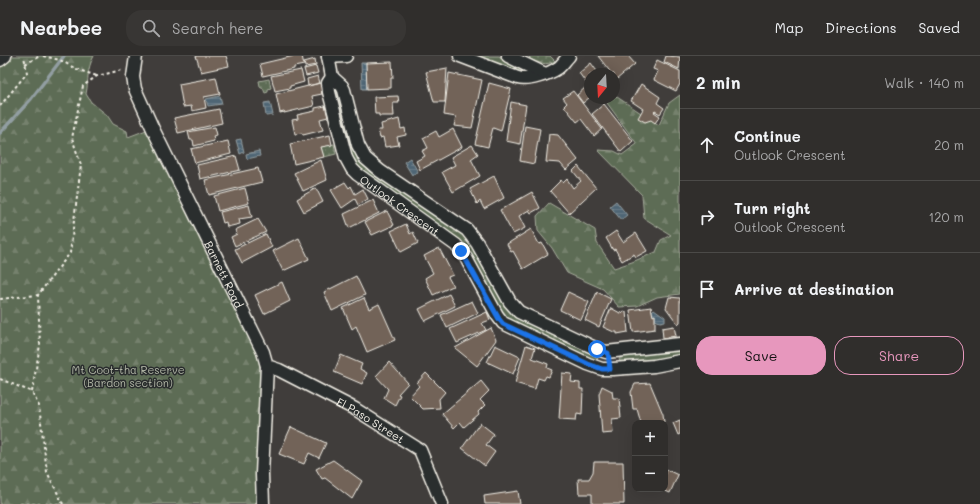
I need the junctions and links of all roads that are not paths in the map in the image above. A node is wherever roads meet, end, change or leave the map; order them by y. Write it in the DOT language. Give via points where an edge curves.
graph roads {
  1 [pos="5,56"];
  2 [pos="346,56"];
  3 [pos="460,56"];
  4 [pos="508,56"];
  5 [pos="569,56"];
  6 [pos="328,57"];
  7 [pos="0,60"];
  8 [pos="135,62"];
  9 [pos="545,74"];
  10 [pos="332,77"];
  11 [pos="680,344"];
  12 [pos="608,353"];
  13 [pos="680,361"];
  14 [pos="268,366"];
  15 [pos="610,369"];
  16 [pos="263,504"];
  17 [pos="442,504"];
  1 -- 7 [label="street"];
  2 -- 6 [label="street"];
  3 -- 9 [label="street" via="522,79"];
  4 -- 9 [label="street"];
  5 -- 9 [label="street" via="558,68"];
  6 -- 10 [label="street, Outlook Crescent"];
  8 -- 14 [label="street, Barnett Road" via="135,90"];
  10 -- 12 [label="street, Outlook Crescent" via="344,90 362,155 380,171 468,230 512,306 523,315"];
  10 -- 15 [label="street, Outlook Crescent" via="328,83 329,92 346,158 352,169 456,245 503,324 588,364"];
  11 -- 12 [label="street, Outlook Crescent"];
  12 -- 15 [label="street"];
  13 -- 15 [label="street, Outlook Crescent" via="654,366"];
  14 -- 16 [label="street, Barnett Road" via="262,474"];
  14 -- 17 [label="street, El Paso Street" via="355,409 420,450"];
}
